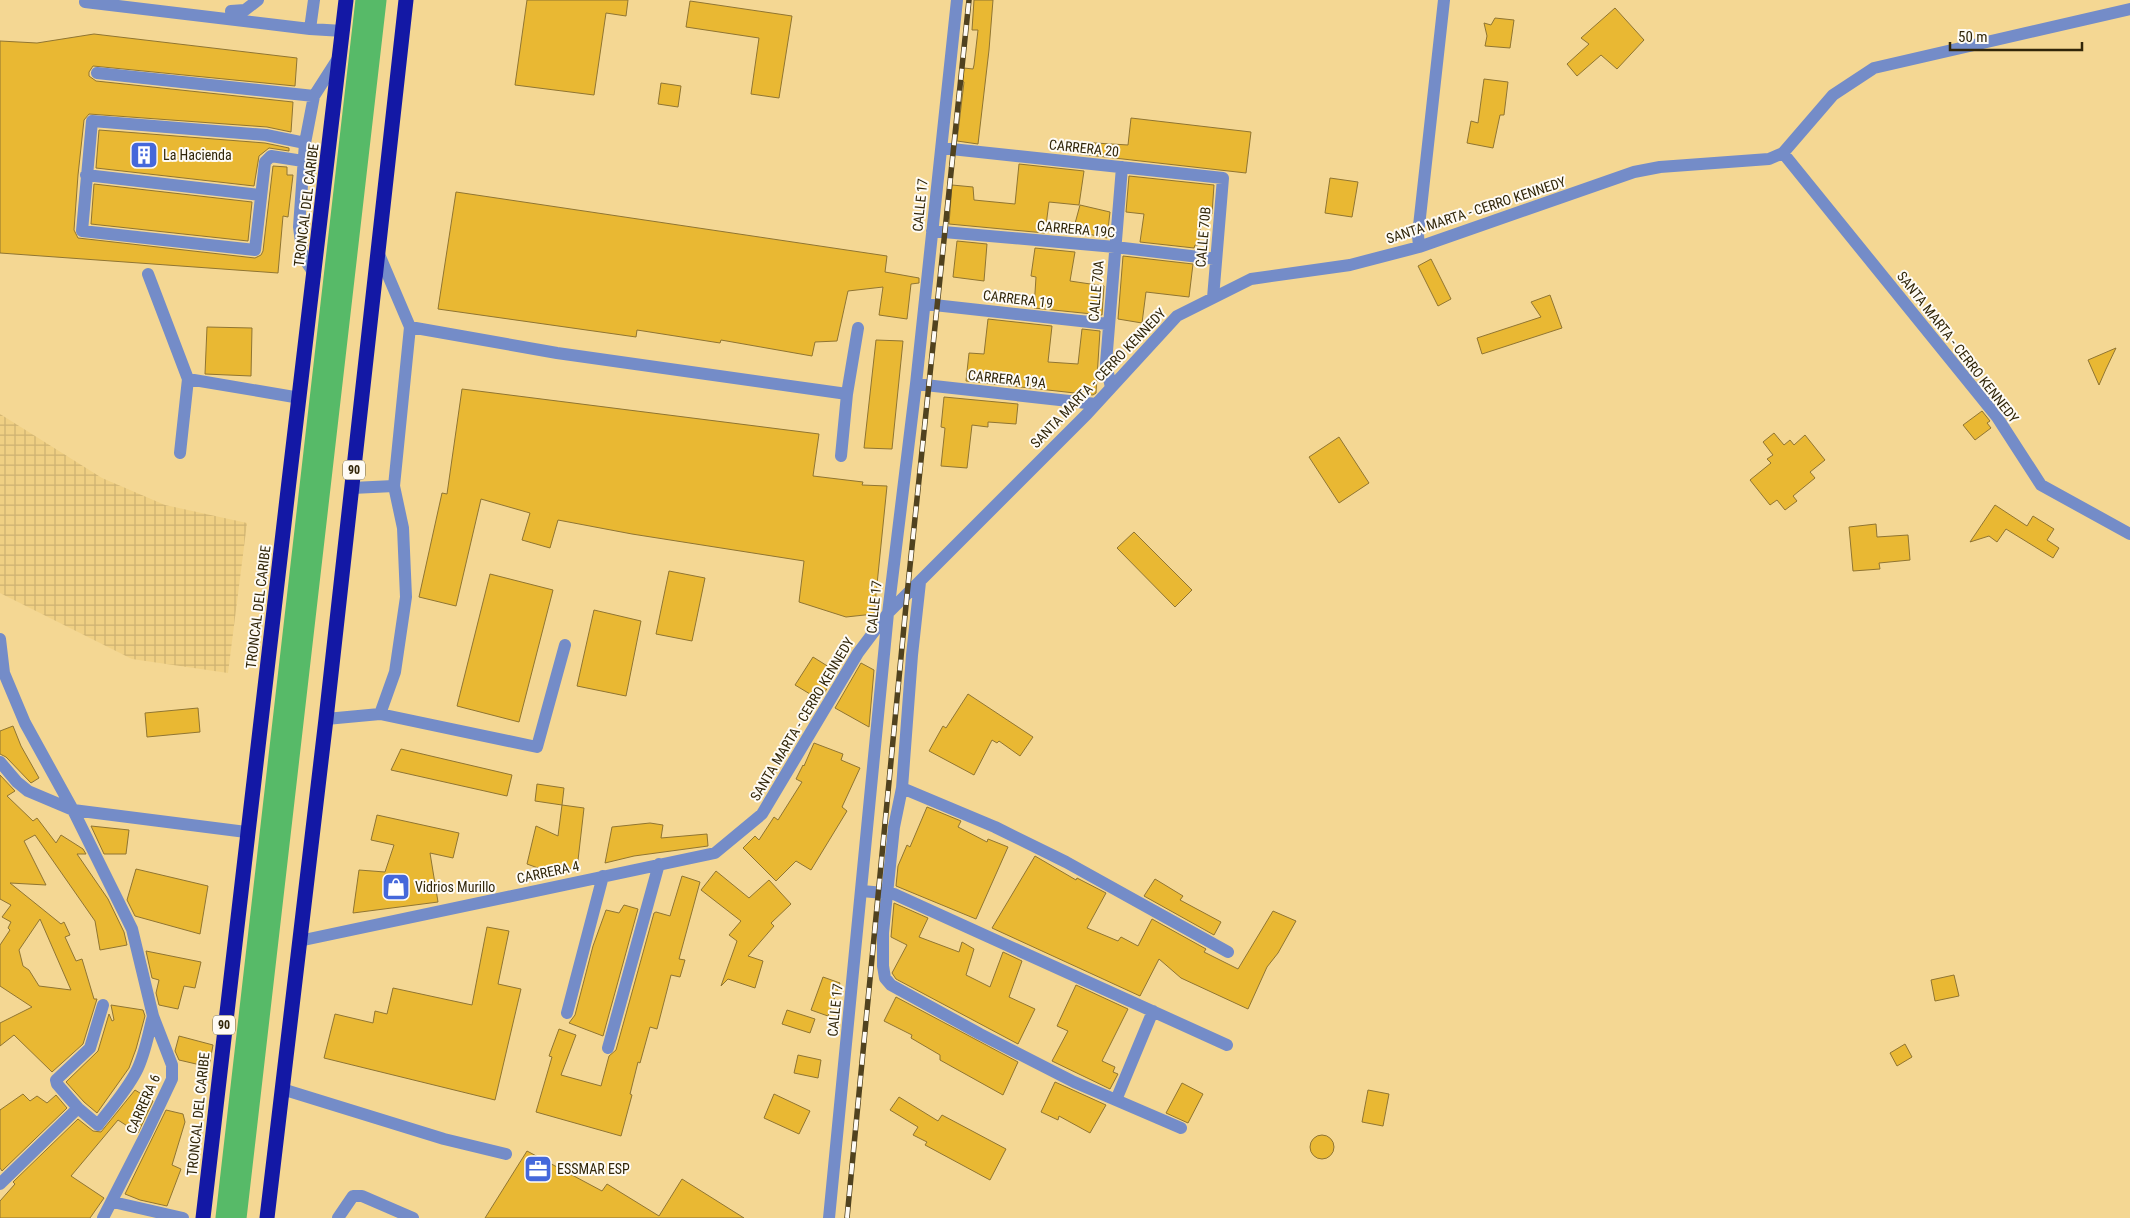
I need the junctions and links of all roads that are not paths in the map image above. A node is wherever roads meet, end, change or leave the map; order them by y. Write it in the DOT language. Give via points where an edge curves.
graph roads {
  1 [pos="258,0"];
  2 [pos="314,0"];
  3 [pos="346,0"];
  4 [pos="406,0"];
  5 [pos="957,0"];
  6 [pos="1444,0"];
  7 [pos="85,2"];
  8 [pos="2130,9"];
  9 [pos="231,10"];
  10 [pos="310,29"];
  11 [pos="343,30"];
  12 [pos="340,55"];
  13 [pos="97,73"];
  14 [pos="314,96"];
  15 [pos="305,142"];
  16 [pos="942,148"];
  17 [pos="1783,153"];
  18 [pos="303,161"];
  19 [pos="1122,167"];
  20 [pos="86,175"];
  21 [pos="1223,178"];
  22 [pos="260,195"];
  23 [pos="932,231"];
  24 [pos="1115,247"];
  25 [pos="1419,247"];
  26 [pos="378,252"];
  27 [pos="1216,258"];
  28 [pos="148,274"];
  29 [pos="315,275"];
  30 [pos="1213,298"];
  31 [pos="925,304"];
  32 [pos="1108,324"];
  33 [pos="410,327"];
  34 [pos="858,328"];
  35 [pos="188,379"];
  36 [pos="916,384"];
  37 [pos="1111,388"];
  38 [pos="847,394"];
  39 [pos="300,398"];
  40 [pos="1096,404"];
  41 [pos="180,453"];
  42 [pos="841,456"];
  43 [pos="394,486"];
  44 [pos="352,488"];
  45 [pos="2130,534"];
  46 [pos="920,582"];
  47 [pos="888,613"];
  48 [pos="0,639"];
  49 [pos="565,645"];
  50 [pos="380,714"];
  51 [pos="326,719"];
  52 [pos="0,762"];
  53 [pos="902,788"];
  54 [pos="73,810"];
  55 [pos="246,832"];
  56 [pos="715,853"];
  57 [pos="658,864"];
  58 [pos="603,876"];
  59 [pos="862,891"];
  60 [pos="887,893"];
  61 [pos="299,940"];
  62 [pos="1228,952"];
  63 [pos="103,1005"];
  64 [pos="1153,1011"];
  65 [pos="567,1014"];
  66 [pos="153,1016"];
  67 [pos="1227,1045"];
  68 [pos="608,1048"];
  69 [pos="282,1088"];
  70 [pos="1116,1100"];
  71 [pos="78,1108"];
  72 [pos="1181,1128"];
  73 [pos="506,1154"];
  74 [pos="0,1184"];
  75 [pos="113,1202"];
  76 [pos="103,1218"];
  77 [pos="183,1218"];
  78 [pos="203,1218"];
  79 [pos="267,1218"];
  80 [pos="338,1218"];
  81 [pos="413,1218"];
  82 [pos="829,1218"];
  1 -- 9 [label="street" via="245,10"];
  2 -- 10 [label="street"];
  3 -- 11 [label="highway, TRONCAL DEL CARIBE / 90"];
  4 -- 26 [label="highway, 90"];
  5 -- 16 [label="street, CALLE 17"];
  6 -- 25 [label="street"];
  7 -- 9 [label="street"];
  8 -- 17 [label="street" via="1874,68 1833,95"];
  9 -- 10 [label="street"];
  10 -- 11 [label="street"];
  11 -- 12 [label="highway, TRONCAL DEL CARIBE / 90"];
  12 -- 14 [label="street"];
  12 -- 29 [label="highway, TRONCAL DEL CARIBE / 90"];
  13 -- 14 [label="street"];
  14 -- 15 [label="street"];
  15 -- 18 [label="street"];
  15 -- 20 [label="street" via="266,135 92,121"];
  16 -- 19 [label="street, CARRERA 20"];
  16 -- 23 [label="street, CALLE 17"];
  17 -- 25 [label="street, SANTA MARTA - CERRO KENNEDY" via="1768,158 1634,172"];
  17 -- 45 [label="street, SANTA MARTA - CERRO KENNEDY" via="1997,417 2041,485"];
  18 -- 22 [label="street" via="267,158"];
  18 -- 29 [label="street" via="299,227 302,257"];
  19 -- 21 [label="street, CARRERA 20"];
  19 -- 24 [label="street, CALLE 70A"];
  20 -- 22 [label="street"];
  20 -- 22 [label="street" via="82,231 255,250"];
  21 -- 27 [label="street, CALLE 70B"];
  23 -- 24 [label="street, CARRERA 19C"];
  23 -- 31 [label="street, CALLE 17"];
  24 -- 27 [label="street, CARRERA 19C"];
  24 -- 32 [label="street, CALLE 70A"];
  25 -- 30 [label="street, SANTA MARTA - CERRO KENNEDY" via="1350,265 1251,279"];
  26 -- 33 [label="street"];
  26 -- 44 [label="highway, 90"];
  27 -- 30 [label="street, CALLE 70B"];
  28 -- 35 [label="street"];
  29 -- 39 [label="highway, TRONCAL DEL CARIBE / 90"];
  30 -- 37 [label="street, SANTA MARTA - CERRO KENNEDY" via="1178,316"];
  31 -- 32 [label="street, CARRERA 19"];
  31 -- 36 [label="street, CALLE 17"];
  32 -- 37 [label="street, CALLE 70A" via="1106,362"];
  33 -- 38 [label="street" via="556,353"];
  33 -- 43 [label="street"];
  34 -- 38 [label="street"];
  35 -- 39 [label="street"];
  35 -- 41 [label="street"];
  36 -- 40 [label="street, CARRERA 19A"];
  36 -- 47 [label="street, CALLE 17"];
  37 -- 40 [label="street, SANTA MARTA - CERRO KENNEDY"];
  38 -- 42 [label="street"];
  39 -- 55 [label="highway, TRONCAL DEL CARIBE / 90"];
  40 -- 46 [label="street, SANTA MARTA - CERRO KENNEDY"];
  43 -- 44 [label="street"];
  43 -- 50 [label="street" via="403,528 406,597 395,672"];
  44 -- 51 [label="highway, 90"];
  46 -- 47 [label="street, SANTA MARTA - CERRO KENNEDY"];
  46 -- 53 [label="street"];
  47 -- 56 [label="street, SANTA MARTA - CERRO KENNEDY" via="858,652 762,814"];
  47 -- 59 [label="street, CALLE 17"];
  48 -- 54 [label="street, CARRERA 6" via="4,673 22,715"];
  49 -- 50 [label="street" via="537,747"];
  50 -- 51 [label="street"];
  51 -- 61 [label="highway, 90"];
  52 -- 54 [label="street" via="28,791"];
  53 -- 60 [label="street"];
  53 -- 62 [label="street" via="995,827 1066,862"];
  54 -- 55 [label="street"];
  54 -- 66 [label="street, CARRERA 6" via="132,928"];
  55 -- 78 [label="highway, TRONCAL DEL CARIBE / 90"];
  56 -- 57 [label="street, CARRERA 4"];
  57 -- 58 [label="street, CARRERA 4"];
  57 -- 68 [label="street"];
  58 -- 61 [label="street, CARRERA 4"];
  58 -- 65 [label="street"];
  59 -- 60 [label="street"];
  59 -- 82 [label="street, CALLE 17"];
  60 -- 64 [label="street"];
  60 -- 70 [label="street" via="883,966 885,978 891,985 980,1034"];
  61 -- 69 [label="highway, 90"];
  63 -- 71 [label="street" via="90,1048 56,1080"];
  64 -- 67 [label="street"];
  64 -- 70 [label="street"];
  66 -- 71 [label="street" via="136,1071 98,1125"];
  66 -- 75 [label="street, CARRERA 6" via="172,1065 172,1079"];
  69 -- 73 [label="street" via="444,1140"];
  69 -- 79 [label="highway, 90"];
  70 -- 72 [label="street"];
  71 -- 74 [label="street"];
  75 -- 76 [label="street, CARRERA 6"];
  75 -- 77 [label="street"];
  80 -- 81 [label="street" via="353,1196 362,1196"];
}
